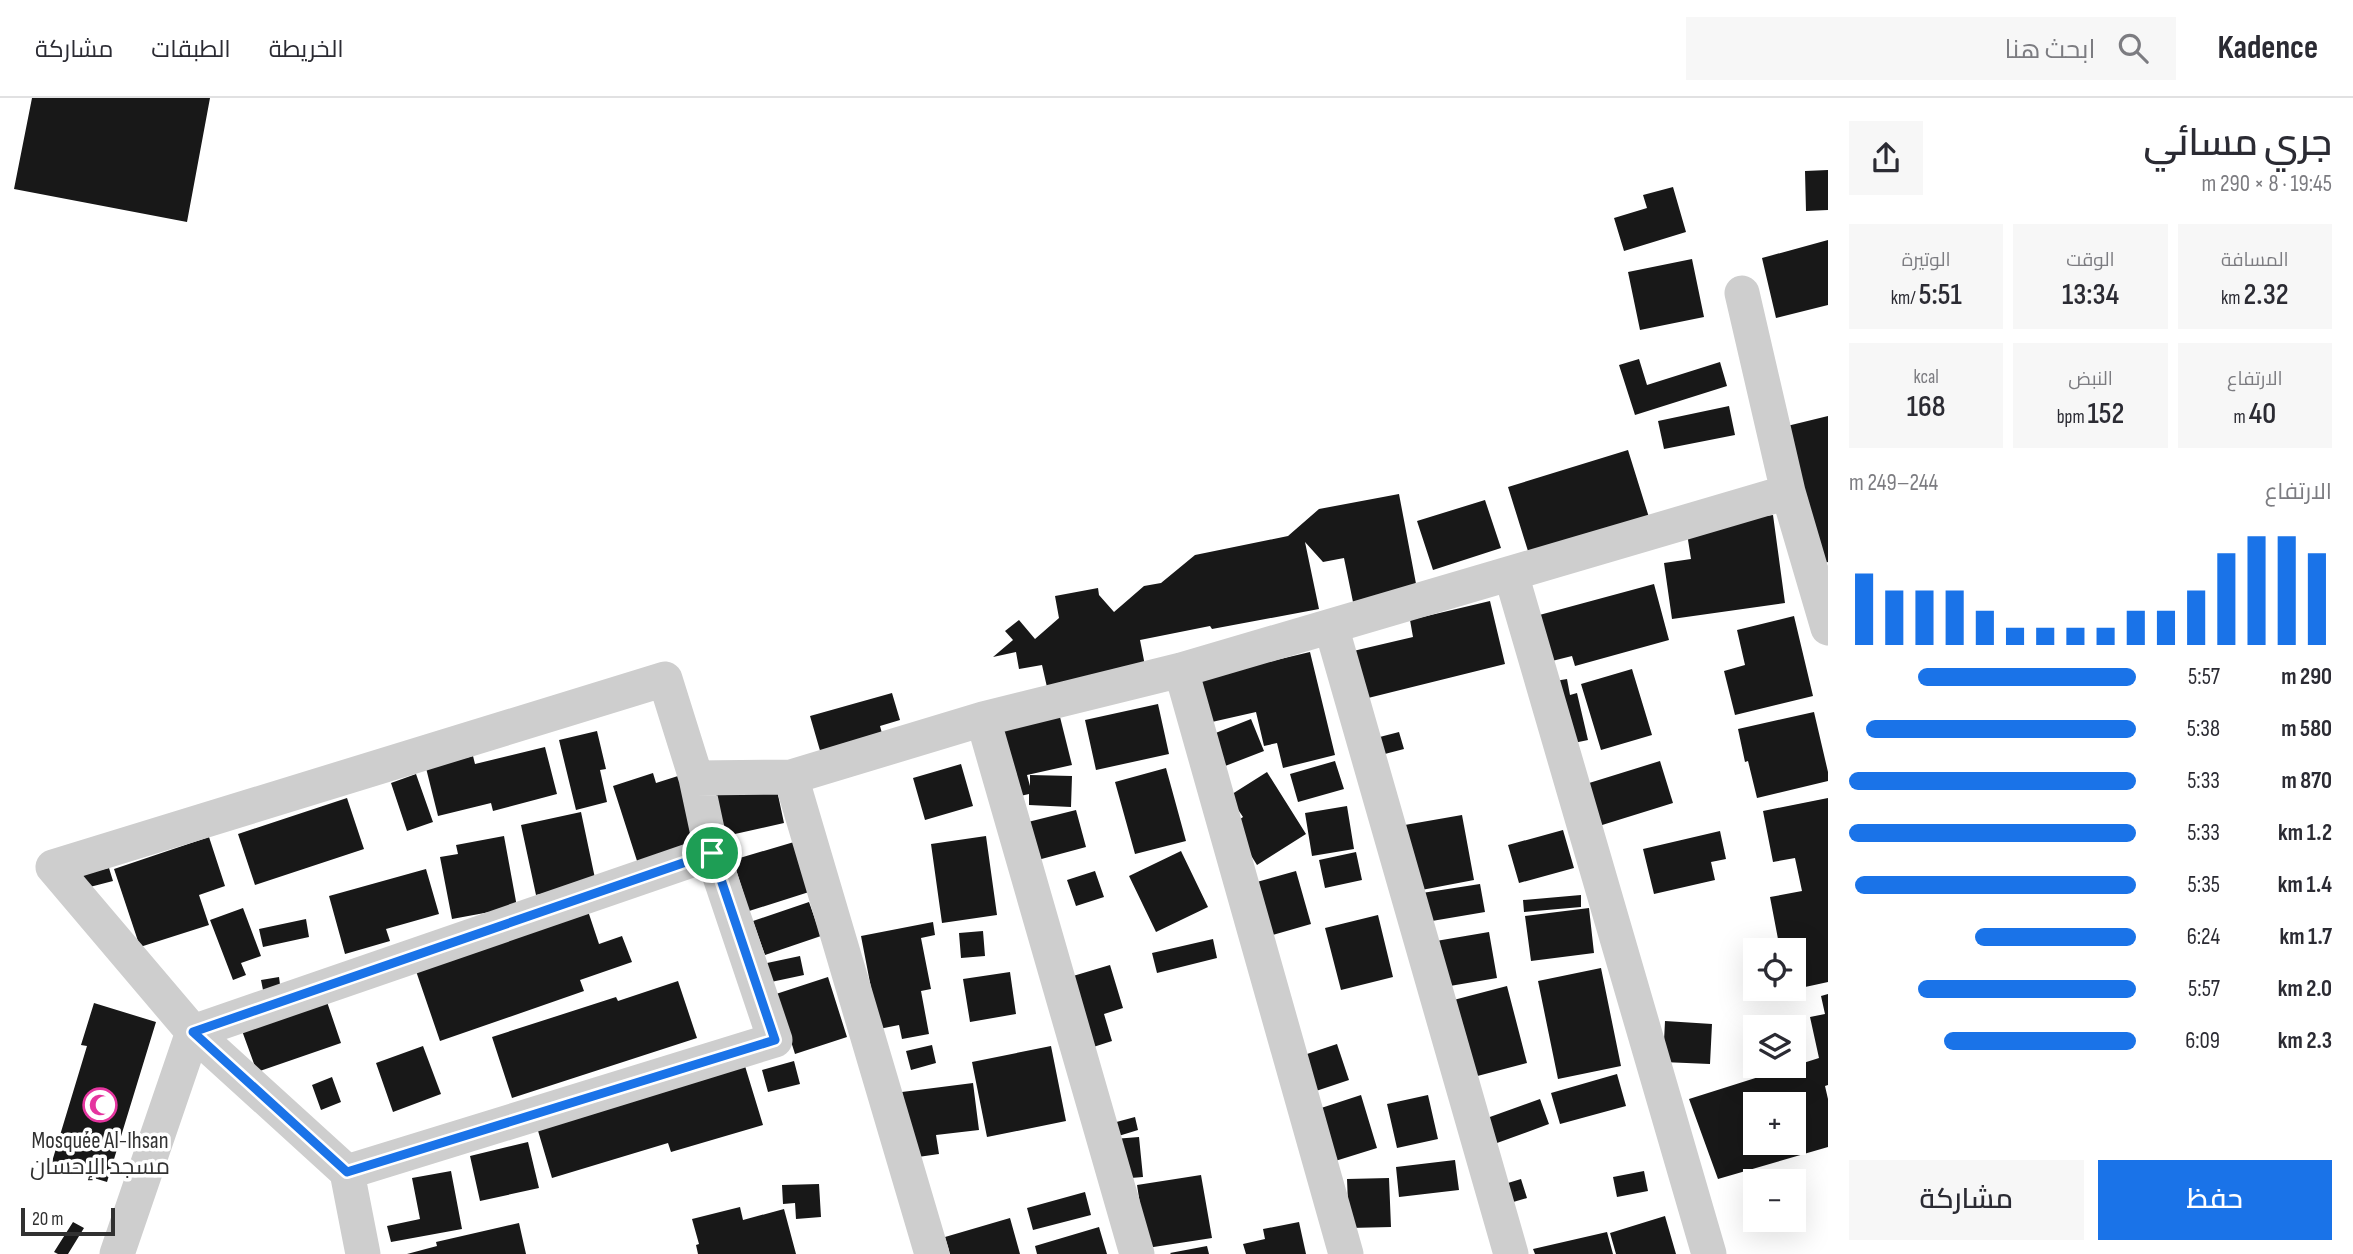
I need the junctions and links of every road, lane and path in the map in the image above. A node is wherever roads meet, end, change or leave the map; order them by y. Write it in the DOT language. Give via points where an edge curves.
graph roads {
  1 [pos="1742,293"];
  2 [pos="1788,492"];
  3 [pos="1511,574"];
  4 [pos="1331,626"];
  5 [pos="1828,628"];
  6 [pos="1181,670"];
  7 [pos="983,719"];
  8 [pos="791,777"];
  9 [pos="696,778"];
  10 [pos="712,853"];
  11 [pos="193,1032"];
  12 [pos="347,1172"];
  13 [pos="117,1254"];
  14 [pos="363,1254"];
  15 [pos="932,1254"];
  16 [pos="1137,1254"];
  17 [pos="1346,1254"];
  18 [pos="1511,1254"];
  19 [pos="1709,1254"];
  1 -- 2 [label="street"];
  2 -- 3 [label="street"];
  2 -- 5 [label="street"];
  3 -- 4 [label="street"];
  3 -- 19 [label="street"];
  4 -- 6 [label="street"];
  4 -- 18 [label="street"];
  6 -- 7 [label="street"];
  6 -- 17 [label="street"];
  7 -- 8 [label="street"];
  7 -- 16 [label="street"];
  8 -- 9 [label="street"];
  8 -- 15 [label="street"];
  9 -- 10 [label="street"];
  9 -- 11 [label="street" via="665,679 53,867"];
  10 -- 11 [label="street"];
  10 -- 12 [label="street" via="775,1040"];
  11 -- 12 [label="street"];
  11 -- 13 [label="street"];
  12 -- 14 [label="street"];
}
